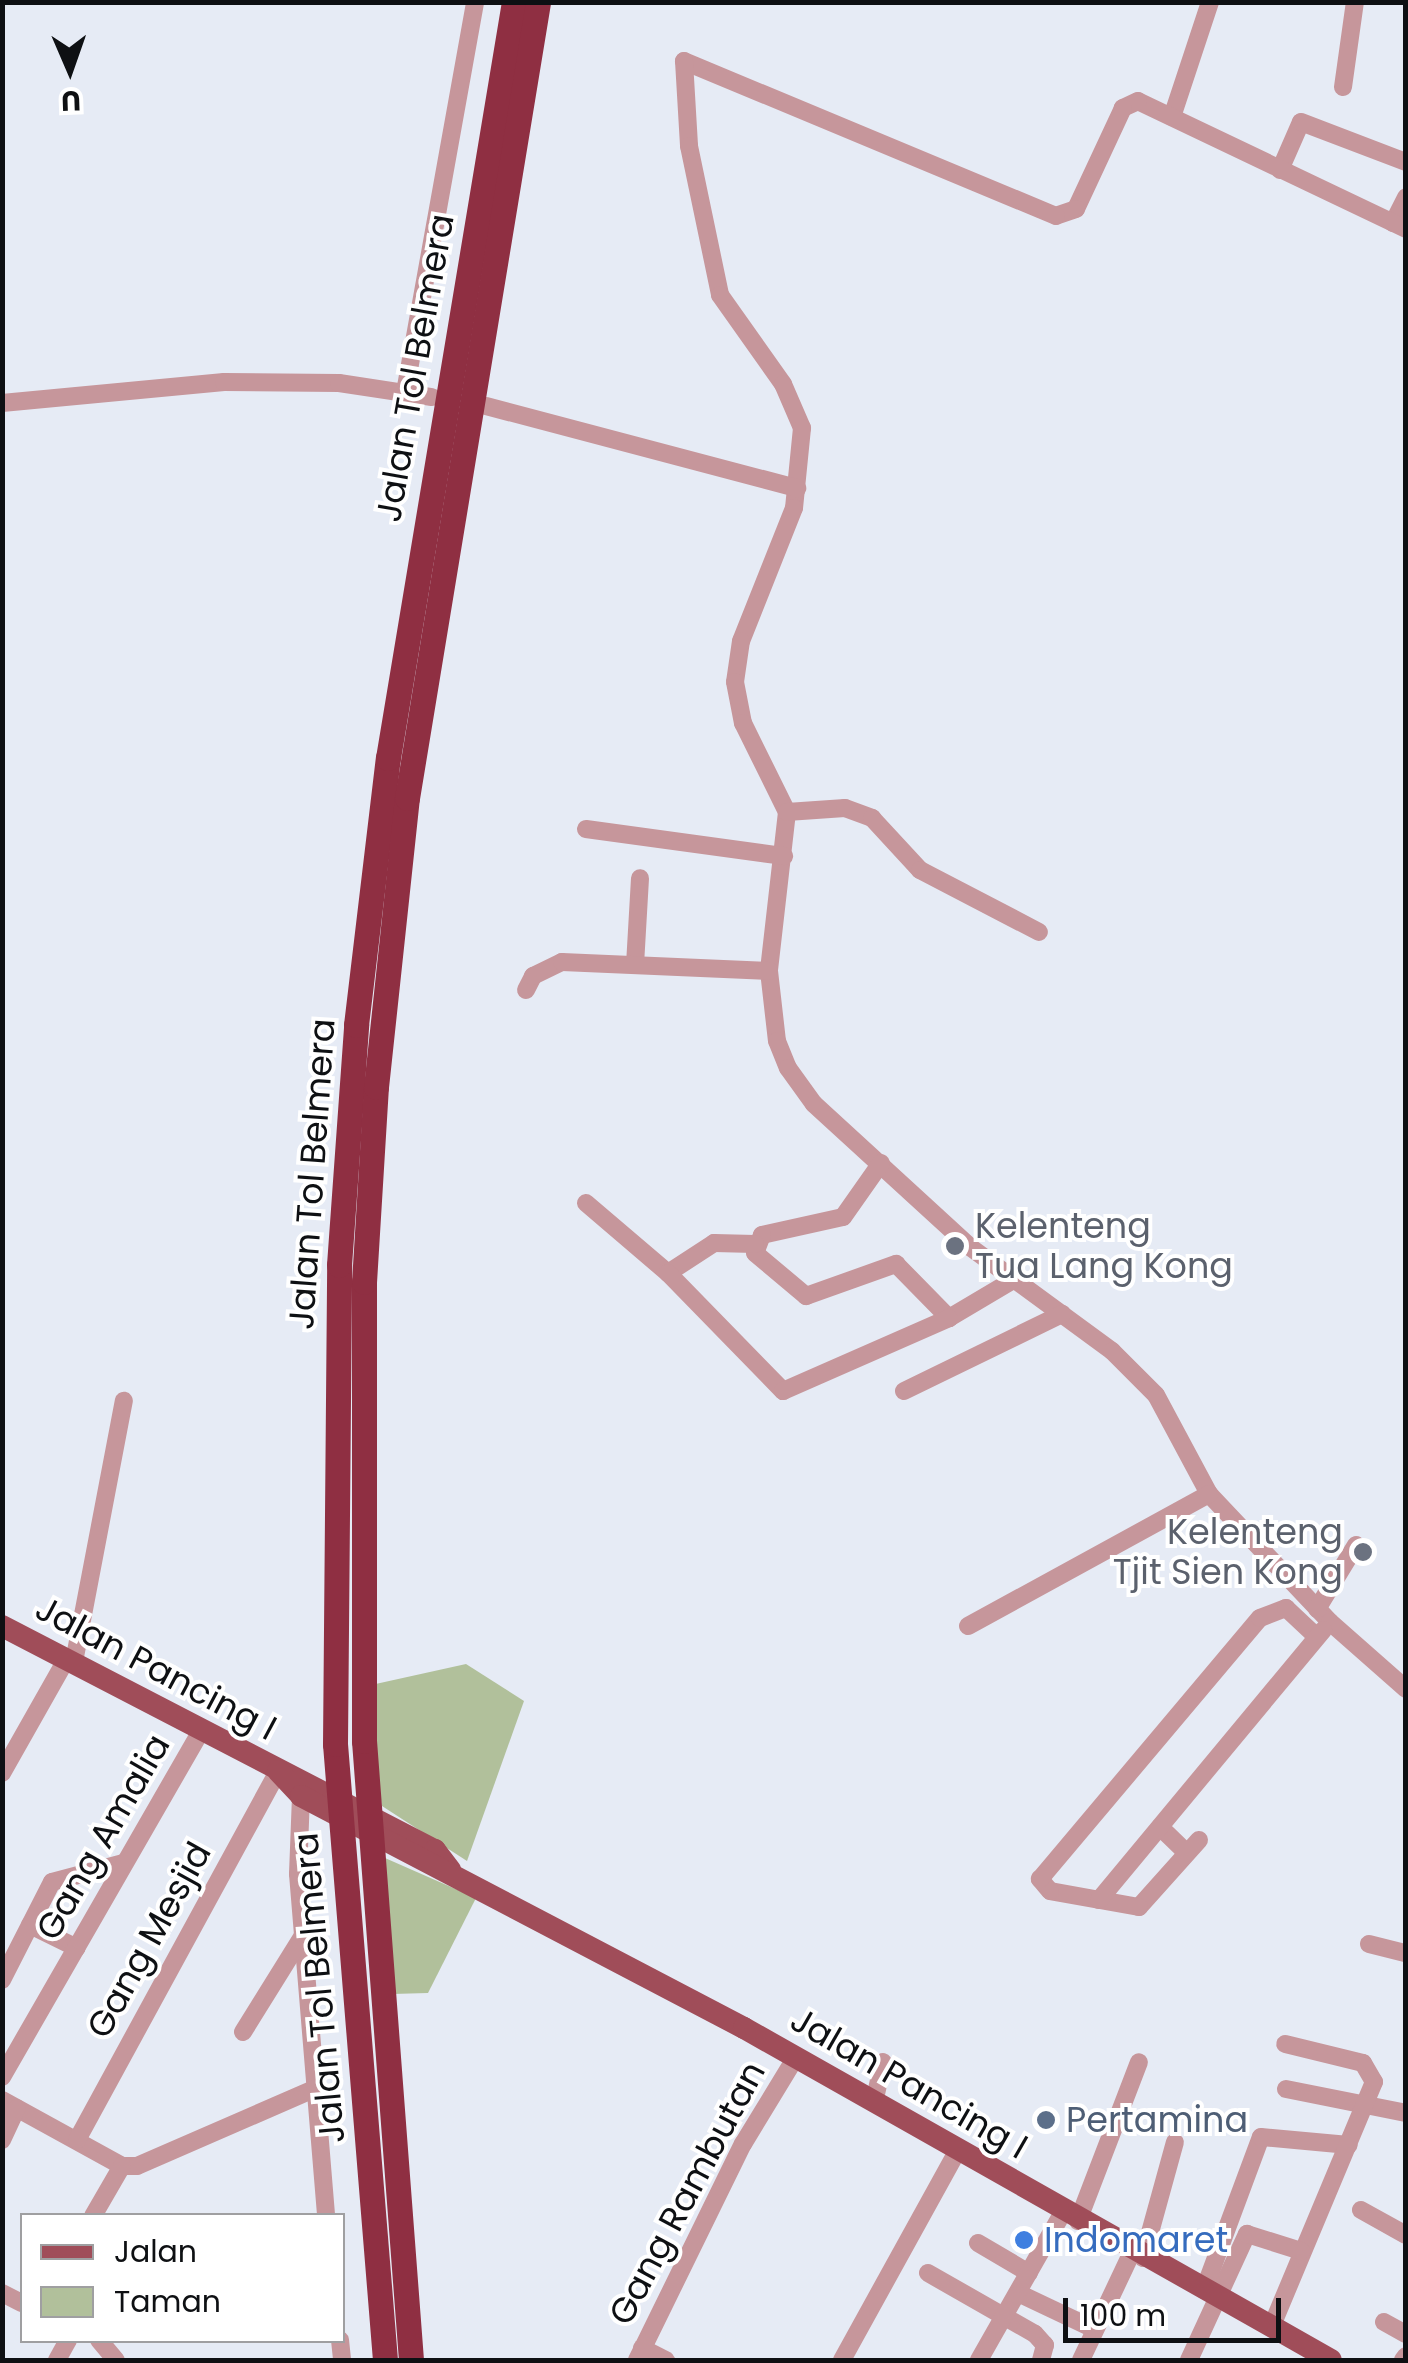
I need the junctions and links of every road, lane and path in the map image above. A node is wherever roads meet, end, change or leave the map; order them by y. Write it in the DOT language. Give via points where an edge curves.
graph roads {
  1 [pos="475,2"];
  2 [pos="514,2"];
  3 [pos="538,2"];
  4 [pos="1210,2"];
  5 [pos="1355,2"];
  6 [pos="1343,87"];
  7 [pos="1172,117"];
  8 [pos="1406,162"];
  9 [pos="1280,170"];
  10 [pos="1406,197"];
  11 [pos="1399,226"];
  12 [pos="405,392"];
  13 [pos="432,397"];
  14 [pos="2,403"];
  15 [pos="486,406"];
  16 [pos="797,488"];
  17 [pos="787,812"];
  18 [pos="586,830"];
  19 [pos="784,856"];
  20 [pos="640,878"];
  21 [pos="1039,932"];
  22 [pos="635,964"];
  23 [pos="769,972"];
  24 [pos="526,990"];
  25 [pos="881,1163"];
  26 [pos="586,1203"];
  27 [pos="755,1244"];
  28 [pos="668,1272"];
  29 [pos="1014,1280"];
  30 [pos="1062,1314"];
  31 [pos="949,1318"];
  32 [pos="904,1391"];
  33 [pos="124,1401"];
  34 [pos="1208,1494"];
  35 [pos="1356,1545"];
  36 [pos="1323,1616"];
  37 [pos="2,1626"];
  38 [pos="968,1626"];
  39 [pos="1317,1637"];
  40 [pos="71,1660"];
  41 [pos="1406,1689"];
  42 [pos="200,1732"];
  43 [pos="278,1771"];
  44 [pos="2,1772"];
  45 [pos="301,1796"];
  46 [pos="1160,1827"];
  47 [pos="123,1863"];
  48 [pos="450,1870"];
  49 [pos="1099,1900"];
  50 [pos="30,1925"];
  51 [pos="304,1933"];
  52 [pos="1369,1944"];
  53 [pos="78,1948"];
  54 [pos="1406,1953"];
  55 [pos="2,1980"];
  56 [pos="243,2032"];
  57 [pos="1285,2044"];
  58 [pos="796,2057"];
  59 [pos="883,2062"];
  60 [pos="1139,2062"];
  61 [pos="2,2078"];
  62 [pos="314,2089"];
  63 [pos="1286,2089"];
  64 [pos="874,2103"];
  65 [pos="1366,2103"];
  66 [pos="10,2104"];
  67 [pos="1406,2113"];
  68 [pos="2,2140"];
  69 [pos="77,2140"];
  70 [pos="1175,2142"];
  71 [pos="1349,2145"];
  72 [pos="957,2152"];
  73 [pos="122,2166"];
  74 [pos="1360,2210"];
  75 [pos="95,2213"];
  76 [pos="326,2213"];
  77 [pos="1071,2216"];
  78 [pos="1406,2234"];
  79 [pos="978,2243"];
  80 [pos="1301,2251"];
  81 [pos="1137,2255"];
  82 [pos="928,2273"];
  83 [pos="1029,2273"];
  84 [pos="1018,2292"];
  85 [pos="1212,2295"];
  86 [pos="1004,2317"];
  87 [pos="1384,2322"];
  88 [pos="1092,2328"];
  89 [pos="1271,2328"];
  90 [pos="1406,2334"];
  91 [pos="640,2354"];
  92 [pos="384,2360"];
  93 [pos="410,2360"];
  94 [pos="666,2360"];
  95 [pos="842,2360"];
  96 [pos="979,2360"];
  97 [pos="1040,2360"];
  98 [pos="1081,2360"];
  99 [pos="1189,2360"];
  100 [pos="1331,2360"];
  1 -- 12 [label="street"];
  2 -- 92 [label="highway, Jalan Tol Belmera" via="408,620 356,1024 335,1346 336,1744"];
  3 -- 93 [label="highway, Jalan Tol Belmera" via="423,680 390,947 364,1282 364,1740"];
  4 -- 7 [label="street"];
  5 -- 6 [label="street"];
  7 -- 9 [label="street"];
  7 -- 16 [label="street" via="1130,102 1076,210 1056,216 684,61 689,146 715,277 725,304 796,406 804,444"];
  8 -- 9 [label="street" via="1301,122"];
  9 -- 11 [label="street"];
  10 -- 11 [label="street"];
  12 -- 13 [label="street"];
  12 -- 14 [label="street" via="224,382"];
  15 -- 16 [label="street"];
  16 -- 17 [label="street" via="741,641 735,682 743,723"];
  17 -- 19 [label="street"];
  17 -- 21 [label="street" via="845,808 872,818 920,870"];
  18 -- 19 [label="street"];
  19 -- 23 [label="street"];
  20 -- 22 [label="street"];
  22 -- 23 [label="street"];
  22 -- 24 [label="street" via="562,962 533,976"];
  23 -- 25 [label="street" via="774,1024 788,1068 814,1104"];
  25 -- 27 [label="street" via="843,1216 762,1235"];
  25 -- 29 [label="street"];
  26 -- 28 [label="street"];
  27 -- 28 [label="street" via="714,1244"];
  27 -- 31 [label="street" via="758,1258 798,1294 896,1264"];
  28 -- 31 [label="street" via="784,1390"];
  29 -- 30 [label="street"];
  29 -- 31 [label="street"];
  30 -- 32 [label="street"];
  30 -- 34 [label="street" via="1156,1395"];
  33 -- 40 [label="street"];
  34 -- 36 [label="street"];
  34 -- 38 [label="street"];
  35 -- 36 [label="street"];
  36 -- 39 [label="street"];
  36 -- 41 [label="street"];
  37 -- 40 [label="main road, Jalan Pancing I"];
  39 -- 46 [label="street"];
  39 -- 49 [label="street" via="1286,1608 1260,1618 1041,1875 1050,1892"];
  40 -- 42 [label="main road, Jalan Pancing I"];
  40 -- 44 [label="street"];
  42 -- 43 [label="main road, Jalan Pancing I"];
  42 -- 47 [label="street, Gang Amalia"];
  43 -- 45 [label="main road, Jalan Pancing I"];
  43 -- 48 [label="main road, Jalan Pancing I" via="435,1850"];
  43 -- 69 [label="street, Gang Mesjid"];
  45 -- 48 [label="main road, Jalan Pancing I"];
  45 -- 51 [label="street"];
  46 -- 49 [label="street"];
  46 -- 49 [label="street" via="1193,1847 1142,1906"];
  47 -- 50 [label="street" via="62,1875"];
  47 -- 53 [label="street, Gang Amalia"];
  48 -- 58 [label="main road, Jalan Pancing I"];
  50 -- 53 [label="street"];
  50 -- 55 [label="street"];
  51 -- 56 [label="street"];
  51 -- 62 [label="street"];
  52 -- 54 [label="street"];
  53 -- 61 [label="street, Gang Amalia"];
  57 -- 65 [label="street" via="1371,2067"];
  58 -- 64 [label="main road, Jalan Pancing I"];
  58 -- 91 [label="street, Gang Rambutan" via="744,2144"];
  59 -- 64 [label="street"];
  60 -- 77 [label="street"];
  62 -- 73 [label="street" via="137,2166"];
  62 -- 76 [label="street"];
  63 -- 65 [label="street"];
  64 -- 72 [label="main road, Jalan Pancing I"];
  65 -- 67 [label="street"];
  65 -- 71 [label="street"];
  66 -- 68 [label="street"];
  66 -- 69 [label="street"];
  69 -- 73 [label="street"];
  70 -- 81 [label="street"];
  71 -- 80 [label="street"];
  71 -- 85 [label="street" via="1261,2137"];
  72 -- 77 [label="main road, Jalan Pancing I"];
  72 -- 95 [label="street"];
  73 -- 75 [label="street"];
  74 -- 78 [label="street"];
  77 -- 81 [label="main road, Jalan Pancing I"];
  77 -- 83 [label="street"];
  79 -- 83 [label="street"];
  80 -- 85 [label="street" via="1247,2234"];
  80 -- 89 [label="street"];
  81 -- 85 [label="main road, Jalan Pancing I"];
  81 -- 88 [label="street"];
  82 -- 86 [label="street"];
  83 -- 84 [label="street"];
  84 -- 86 [label="street"];
  84 -- 88 [label="street"];
  85 -- 89 [label="main road, Jalan Pancing I"];
  85 -- 99 [label="street"];
  86 -- 96 [label="street"];
  86 -- 97 [label="street" via="1043,2340"];
  87 -- 90 [label="street"];
  88 -- 98 [label="street"];
  89 -- 100 [label="main road, Jalan Pancing I"];
  91 -- 94 [label="street"];
}
